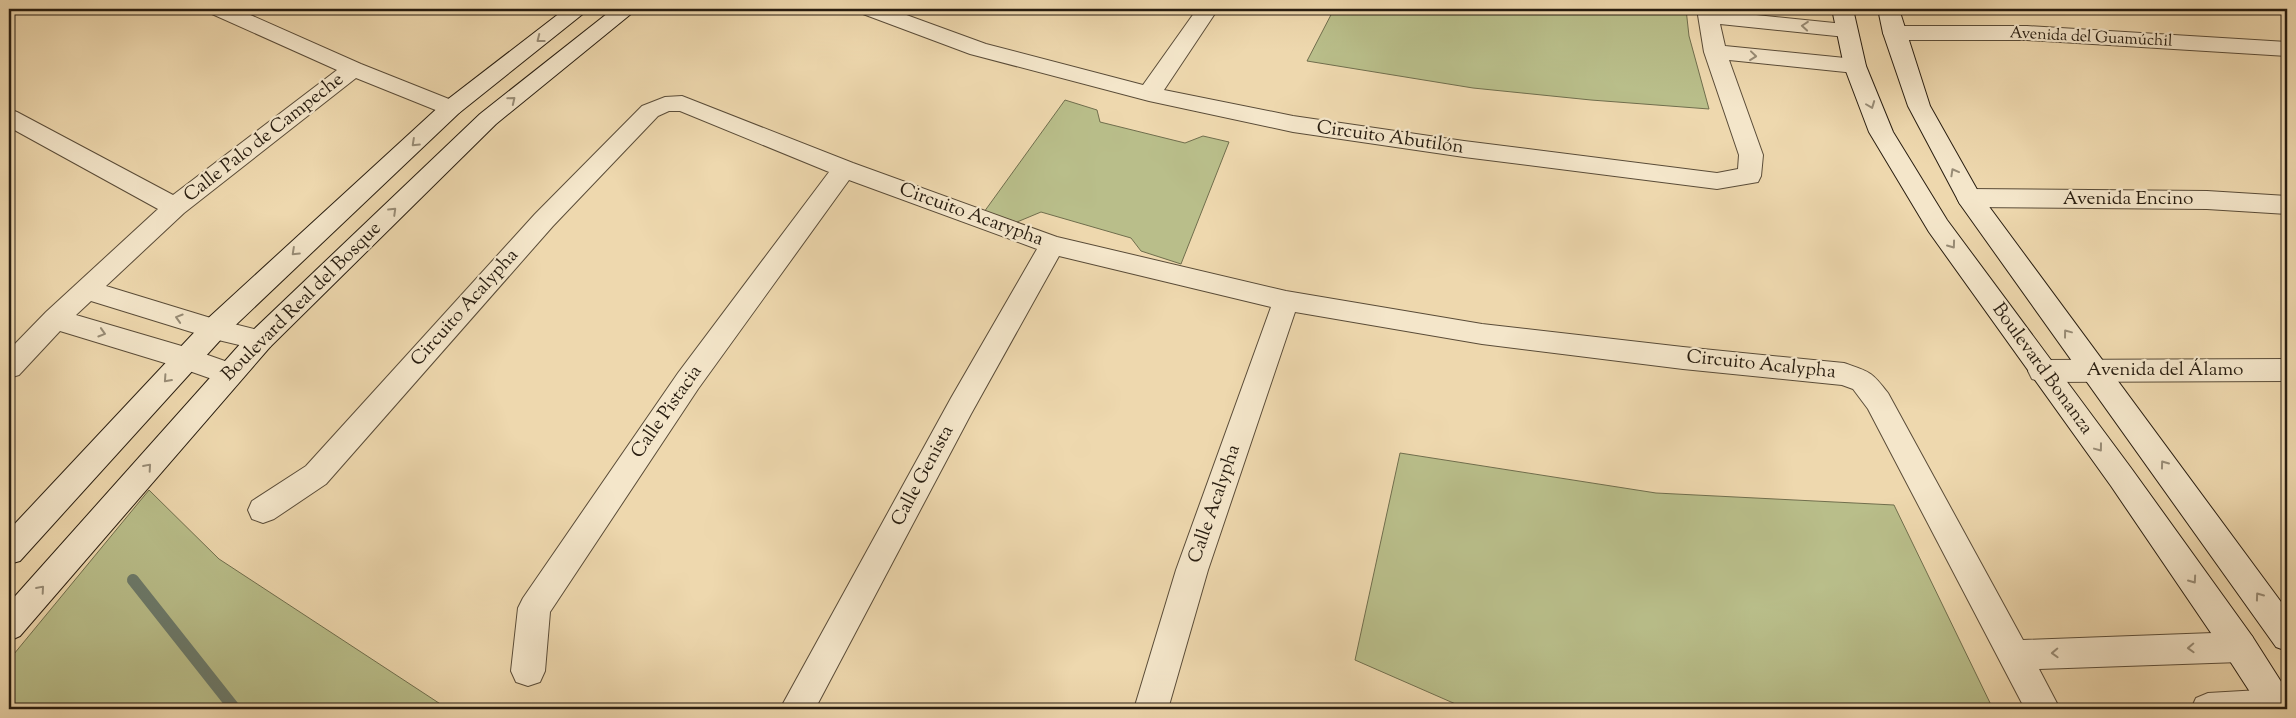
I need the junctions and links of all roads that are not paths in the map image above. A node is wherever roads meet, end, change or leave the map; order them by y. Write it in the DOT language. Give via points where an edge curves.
graph roads {
  1 [pos="220,9"];
  2 [pos="578,9"];
  3 [pos="626,9"];
  4 [pos="871,9"];
  5 [pos="1208,9"];
  6 [pos="1708,12"];
  7 [pos="1844,19"];
  8 [pos="1891,21"];
  9 [pos="2287,49"];
  10 [pos="1715,52"];
  11 [pos="1855,66"];
  12 [pos="353,69"];
  13 [pos="1149,94"];
  14 [pos="665,104"];
  15 [pos="451,108"];
  16 [pos="9,117"];
  17 [pos="844,170"];
  18 [pos="1969,198"];
  19 [pos="2287,205"];
  20 [pos="175,207"];
  21 [pos="1052,245"];
  22 [pos="86,290"];
  23 [pos="1286,301"];
  24 [pos="56,319"];
  25 [pos="214,329"];
  26 [pos="260,340"];
  27 [pos="186,358"];
  28 [pos="9,367"];
  29 [pos="2095,369"];
  30 [pos="2287,370"];
  31 [pos="2042,371"];
  32 [pos="229,374"];
  33 [pos="263,510"];
  34 [pos="9,551"];
  35 [pos="9,626"];
  36 [pos="2287,636"];
  37 [pos="2240,647"];
  38 [pos="2015,655"];
  39 [pos="528,671"];
  40 [pos="2278,707"];
  41 [pos="797,709"];
  42 [pos="1151,709"];
  43 [pos="2043,709"];
  44 [pos="2208,709"];
  1 -- 12 [label="street"];
  2 -- 15 [label="street, Boulevard Real del Bosque, one-way"];
  26 -- 3 [label="street, Boulevard Real del Bosque, one-way" via="488,120"];
  4 -- 13 [label="street, Circuito Abutilón" via="978,48"];
  5 -- 13 [label="street"];
  7 -- 6 [label="street, one-way"];
  6 -- 10 [label="street, Circuito Abutilón"];
  7 -- 11 [label="street, Boulevard Bonanza"];
  8 -- 9 [label="street, Avenida del Guamúchil"];
  18 -- 8 [label="street, one-way" via="1919,106"];
  10 -- 11 [label="street, one-way"];
  10 -- 13 [label="street, Circuito Abutilón" via="1751,155 1749,176 1718,181 1293,124"];
  11 -- 31 [label="street, Boulevard Bonanza, one-way" via="1881,132 1938,226"];
  12 -- 15 [label="street"];
  12 -- 20 [label="street, Calle Palo de Campeche"];
  14 -- 17 [label="street, Circuito Acarypha" via="682,103"];
  14 -- 33 [label="street, Circuito Acalypha" via="650,111 544,220 316,474"];
  15 -- 25 [label="street, Boulevard Real del Bosque, one-way"];
  16 -- 20 [label="street"];
  17 -- 21 [label="street, Circuito Acarypha"];
  17 -- 39 [label="street, Calle Pistacia" via="688,381 534,608"];
  18 -- 19 [label="street, Avenida Encino" via="2207,200"];
  29 -- 18 [label="street, one-way"];
  20 -- 22 [label="street, Calle Palo de Campeche"];
  21 -- 23 [label="street, Circuito Acarypha"];
  21 -- 41 [label="street, Calle Genista"];
  22 -- 24 [label="street"];
  25 -- 22 [label="street, one-way"];
  23 -- 38 [label="street, Circuito Acalypha" via="1482,334 1844,374 1863,381 1878,401"];
  23 -- 42 [label="street, Calle Acalypha" via="1192,570"];
  24 -- 27 [label="street, one-way"];
  24 -- 28 [label="street"];
  25 -- 26 [label="street"];
  25 -- 27 [label="street, Boulevard Real del Bosque"];
  26 -- 32 [label="street, Boulevard Real del Bosque"];
  27 -- 32 [label="street"];
  27 -- 34 [label="street, Boulevard Real del Bosque, one-way"];
  29 -- 30 [label="street, Avenida del Álamo"];
  29 -- 31 [label="street, Avenida del Álamo"];
  36 -- 29 [label="street, one-way"];
  31 -- 37 [label="street, Boulevard Bonanza, one-way"];
  35 -- 32 [label="street, Boulevard Real del Bosque, one-way"];
  37 -- 38 [label="street, one-way"];
  37 -- 40 [label="street, Boulevard Bonanza"];
  38 -- 43 [label="street, Circuito Acalypha"];
  40 -- 44 [label="street"];
}
